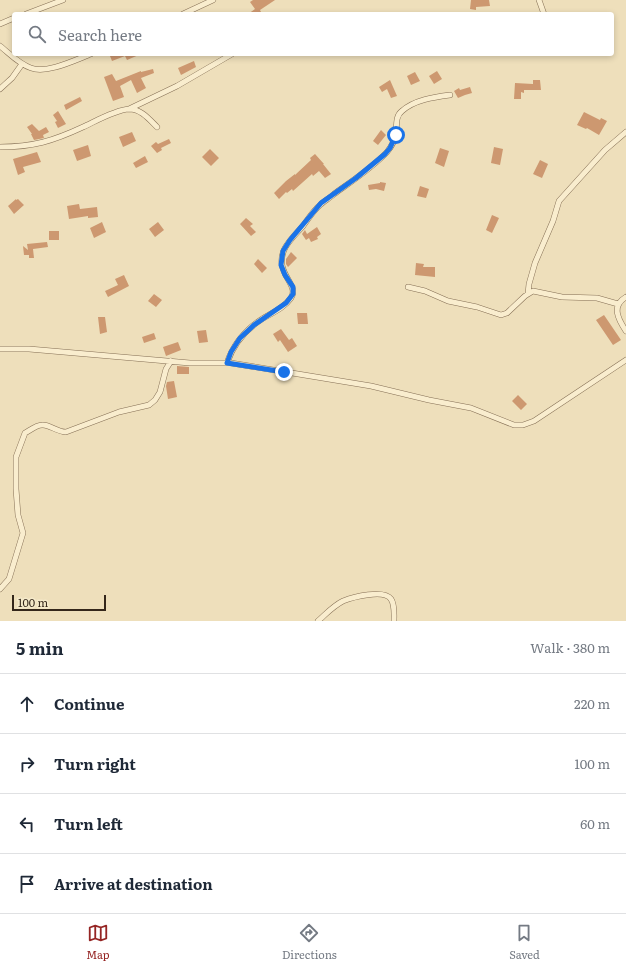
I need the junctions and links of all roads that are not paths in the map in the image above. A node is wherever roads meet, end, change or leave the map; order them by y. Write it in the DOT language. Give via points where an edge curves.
graph roads {
  1 [pos="63,0"];
  2 [pos="213,0"];
  3 [pos="539,0"];
  4 [pos="31,12"];
  5 [pos="187,12"];
  6 [pos="543,12"];
  7 [pos="12,19"];
  8 [pos="0,24"];
  9 [pos="0,46"];
  10 [pos="12,56"];
  11 [pos="12,56"];
  12 [pos="85,56"];
  13 [pos="229,56"];
  14 [pos="22,64"];
  15 [pos="0,89"];
  16 [pos="450,95"];
  17 [pos="129,109"];
  18 [pos="157,127"];
  19 [pos="626,132"];
  20 [pos="0,147"];
  21 [pos="408,287"];
  22 [pos="528,294"];
  23 [pos="626,297"];
  24 [pos="618,304"];
  25 [pos="626,331"];
  26 [pos="0,349"];
  27 [pos="626,360"];
  28 [pos="170,361"];
  29 [pos="227,363"];
  30 [pos="0,589"];
  31 [pos="318,621"];
  32 [pos="394,621"];
  1 -- 4 [label="street"];
  2 -- 5 [label="street"];
  3 -- 6 [label="street"];
  7 -- 8 [label="street"];
  9 -- 11 [label="street"];
  10 -- 14 [label="street"];
  12 -- 14 [label="street" via="48,69 39,70"];
  13 -- 17 [label="street" via="177,86"];
  14 -- 15 [label="street"];
  16 -- 29 [label="street" via="429,98 400,112 396,135 390,148 381,158 318,206 283,251 281,265 293,287 291,298 240,338"];
  17 -- 18 [label="street" via="142,113"];
  17 -- 20 [label="street" via="42,143"];
  19 -- 22 [label="street" via="605,150 559,201 554,221 536,259"];
  21 -- 22 [label="street" via="501,315 507,313"];
  22 -- 24 [label="street" via="536,291 562,297 597,298"];
  23 -- 24 [label="street"];
  24 -- 25 [label="street" via="618,318"];
  26 -- 28 [label="street" via="29,349"];
  27 -- 29 [label="street" via="538,418 520,425 471,408 371,386"];
  28 -- 29 [label="street"];
  28 -- 30 [label="street" via="160,392 149,405 119,412 66,432 41,425 25,433 16,457 18,515 23,533 10,579"];
  31 -- 32 [label="street" via="334,606 347,600 380,594 391,599"];
}
